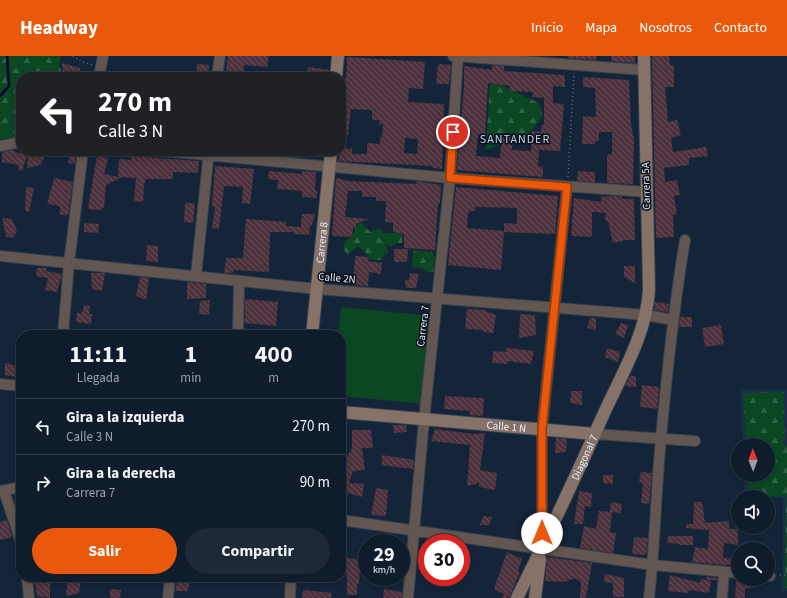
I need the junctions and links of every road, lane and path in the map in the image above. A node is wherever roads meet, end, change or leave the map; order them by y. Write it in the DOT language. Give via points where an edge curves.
graph roads {
  1 [pos="73,56"];
  2 [pos="103,56"];
  3 [pos="220,56"];
  4 [pos="338,56"];
  5 [pos="453,56"];
  6 [pos="458,56"];
  7 [pos="644,56"];
  8 [pos="575,66"];
  9 [pos="644,70"];
  10 [pos="97,72"];
  11 [pos="100,72"];
  12 [pos="218,72"];
  13 [pos="336,72"];
  14 [pos="16,143"];
  15 [pos="0,146"];
  16 [pos="82,156"];
  17 [pos="209,156"];
  18 [pos="237,156"];
  19 [pos="331,156"];
  20 [pos="330,166"];
  21 [pos="450,178"];
  22 [pos="567,187"];
  23 [pos="647,192"];
  24 [pos="685,240"];
  25 [pos="0,256"];
  26 [pos="69,263"];
  27 [pos="196,276"];
  28 [pos="239,281"];
  29 [pos="317,289"];
  30 [pos="438,299"];
  31 [pos="555,307"];
  32 [pos="646,315"];
  33 [pos="673,320"];
  34 [pos="63,330"];
  35 [pos="241,330"];
  36 [pos="313,330"];
  37 [pos="0,384"];
  38 [pos="16,386"];
  39 [pos="346,412"];
  40 [pos="424,420"];
  41 [pos="542,429"];
  42 [pos="595,434"];
  43 [pos="661,439"];
  44 [pos="695,441"];
  45 [pos="16,488"];
  46 [pos="2,491"];
  47 [pos="346,521"];
  48 [pos="16,529"];
  49 [pos="413,530"];
  50 [pos="542,548"];
  51 [pos="653,565"];
  52 [pos="724,572"];
  53 [pos="731,572"];
  54 [pos="27,582"];
  55 [pos="170,582"];
  56 [pos="291,582"];
  57 [pos="29,598"];
  58 [pos="168,598"];
  59 [pos="290,598"];
  60 [pos="408,598"];
  61 [pos="517,598"];
  62 [pos="535,598"];
  63 [pos="649,598"];
  64 [pos="722,598"];
  1 -- 10 [label="path" via="93,65"];
  2 -- 11 [label="street"];
  3 -- 12 [label="street"];
  4 -- 13 [label="street"];
  5 -- 6 [label="street"];
  6 -- 8 [label="street"];
  6 -- 21 [label="street, Carrera 7"];
  7 -- 9 [label="street, Carrera 5A"];
  8 -- 9 [label="street"];
  8 -- 22 [label="path"];
  9 -- 23 [label="street, Carrera 5A"];
  14 -- 15 [label="street"];
  16 -- 26 [label="street"];
  17 -- 27 [label="street"];
  18 -- 20 [label="street"];
  19 -- 20 [label="street, Carrera 8"];
  20 -- 21 [label="street"];
  20 -- 29 [label="street, Carrera 8"];
  21 -- 22 [label="street"];
  21 -- 30 [label="street, Carrera 7"];
  22 -- 23 [label="street"];
  22 -- 31 [label="street"];
  23 -- 32 [label="street, Carrera 5A" via="649,288"];
  24 -- 33 [label="street"];
  25 -- 26 [label="street, Calle 2N"];
  26 -- 27 [label="street, Calle 2N"];
  26 -- 34 [label="street"];
  27 -- 28 [label="street, Calle 2N"];
  28 -- 29 [label="street, Calle 2N"];
  28 -- 35 [label="street"];
  29 -- 30 [label="street, Calle 2N"];
  29 -- 36 [label="street, Carrera 8"];
  30 -- 31 [label="street, Calle 2N"];
  30 -- 40 [label="street, Carrera 7"];
  31 -- 32 [label="street, Calle 2N"];
  31 -- 41 [label="street"];
  32 -- 33 [label="street, Calle 2N"];
  32 -- 42 [label="street, Diagonal 7"];
  33 -- 43 [label="street"];
  37 -- 38 [label="street"];
  39 -- 40 [label="street, Calle 1 N"];
  40 -- 41 [label="street, Calle 1 N"];
  40 -- 49 [label="street, Carrera 7"];
  41 -- 42 [label="street, Calle 1 N"];
  41 -- 50 [label="street"];
  42 -- 43 [label="street, Calle 1 N"];
  42 -- 50 [label="street, Diagonal 7"];
  43 -- 44 [label="street, Calle 1 N"];
  43 -- 51 [label="street"];
  45 -- 46 [label="street"];
  46 -- 48 [label="street"];
  47 -- 49 [label="street"];
  49 -- 50 [label="street"];
  49 -- 60 [label="street, Carrera 7"];
  50 -- 51 [label="street"];
  50 -- 61 [label="street, Diagonal 7"];
  50 -- 62 [label="street"];
  51 -- 52 [label="street"];
  51 -- 63 [label="street"];
  52 -- 53 [label="street"];
  52 -- 64 [label="street"];
  54 -- 57 [label="street"];
  55 -- 58 [label="street"];
  56 -- 59 [label="street"];
}
